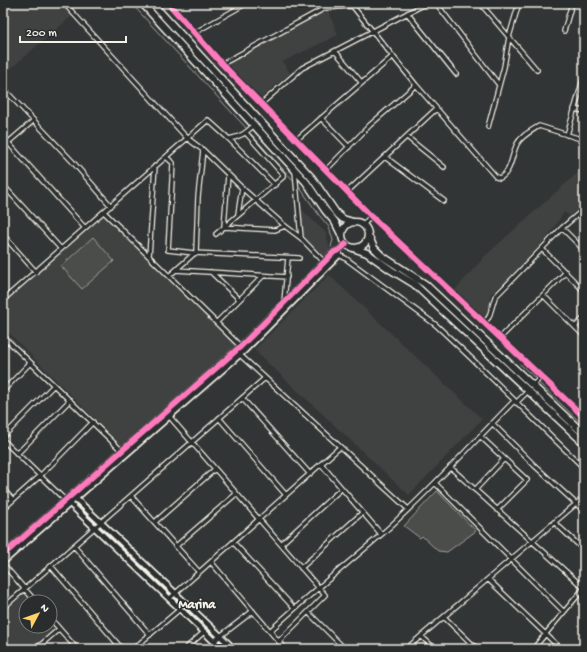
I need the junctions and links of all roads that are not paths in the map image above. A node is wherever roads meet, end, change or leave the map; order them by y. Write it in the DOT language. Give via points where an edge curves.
graph roads {
  1 [pos="64,3"];
  2 [pos="142,3"];
  3 [pos="152,3"];
  4 [pos="168,3"];
  5 [pos="247,3"];
  6 [pos="357,3"];
  7 [pos="427,3"];
  8 [pos="436,3"];
  9 [pos="480,3"];
  10 [pos="486,3"];
  11 [pos="519,3"];
  12 [pos="572,3"];
  13 [pos="351,4"];
  14 [pos="484,8"];
  15 [pos="407,13"];
  16 [pos="564,30"];
  17 [pos="372,31"];
  18 [pos="194,33"];
  19 [pos="509,37"];
  20 [pos="334,51"];
  21 [pos="393,56"];
  22 [pos="221,63"];
  23 [pos="213,69"];
  24 [pos="537,70"];
  25 [pos="456,74"];
  26 [pos="584,76"];
  27 [pos="583,81"];
  28 [pos="362,83"];
  29 [pos="416,85"];
  30 [pos="499,85"];
  31 [pos="3,88"];
  32 [pos="261,104"];
  33 [pos="436,109"];
  34 [pos="574,109"];
  35 [pos="584,111"];
  36 [pos="321,118"];
  37 [pos="33,121"];
  38 [pos="254,125"];
  39 [pos="488,127"];
  40 [pos="246,133"];
  41 [pos="567,134"];
  42 [pos="3,137"];
  43 [pos="406,137"];
  44 [pos="187,138"];
  45 [pos="229,139"];
  46 [pos="296,140"];
  47 [pos="584,140"];
  48 [pos="8,143"];
  49 [pos="3,147"];
  50 [pos="349,147"];
  51 [pos="203,150"];
  52 [pos="166,157"];
  53 [pos="385,157"];
  54 [pos="156,166"];
  55 [pos="444,167"];
  56 [pos="295,170"];
  57 [pos="326,170"];
  58 [pos="228,175"];
  59 [pos="3,185"];
  60 [pos="275,185"];
  61 [pos="242,188"];
  62 [pos="347,192"];
  63 [pos="256,200"];
  64 [pos="444,201"];
  65 [pos="110,206"];
  66 [pos="584,209"];
  67 [pos="104,212"];
  68 [pos="238,215"];
  69 [pos="370,216"];
  70 [pos="353,222"];
  71 [pos="363,225"];
  72 [pos="285,226"];
  73 [pos="224,227"];
  74 [pos="86,228"];
  75 [pos="562,228"];
  76 [pos="216,234"];
  77 [pos="3,235"];
  78 [pos="368,235"];
  79 [pos="342,236"];
  80 [pos="302,238"];
  81 [pos="346,244"];
  82 [pos="353,248"];
  83 [pos="61,249"];
  84 [pos="542,249"];
  85 [pos="584,250"];
  86 [pos="194,253"];
  87 [pos="339,253"];
  88 [pos="149,256"];
  89 [pos="288,258"];
  90 [pos="299,258"];
  91 [pos="324,262"];
  92 [pos="328,266"];
  93 [pos="176,270"];
  94 [pos="36,272"];
  95 [pos="211,272"];
  96 [pos="566,272"];
  97 [pos="169,276"];
  98 [pos="263,276"];
  99 [pos="286,278"];
  100 [pos="584,291"];
  101 [pos="543,295"];
  102 [pos="239,299"];
  103 [pos="3,300"];
  104 [pos="284,302"];
  105 [pos="584,318"];
  106 [pos="217,322"];
  107 [pos="484,323"];
  108 [pos="575,327"];
  109 [pos="3,336"];
  110 [pos="584,336"];
  111 [pos="500,338"];
  112 [pos="7,341"];
  113 [pos="3,345"];
  114 [pos="241,346"];
  115 [pos="245,350"];
  116 [pos="236,351"];
  117 [pos="240,354"];
  118 [pos="30,363"];
  119 [pos="542,376"];
  120 [pos="265,378"];
  121 [pos="54,385"];
  122 [pos="530,388"];
  123 [pos="3,391"];
  124 [pos="242,398"];
  125 [pos="70,400"];
  126 [pos="515,402"];
  127 [pos="584,407"];
  128 [pos="165,412"];
  129 [pos="579,412"];
  130 [pos="169,416"];
  131 [pos="584,417"];
  132 [pos="219,418"];
  133 [pos="93,422"];
  134 [pos="492,423"];
  135 [pos="584,434"];
  136 [pos="480,436"];
  137 [pos="3,439"];
  138 [pos="192,442"];
  139 [pos="584,443"];
  140 [pos="340,447"];
  141 [pos="122,450"];
  142 [pos="17,454"];
  143 [pos="504,459"];
  144 [pos="321,464"];
  145 [pos="450,467"];
  146 [pos="584,468"];
  147 [pos="215,469"];
  148 [pos="310,474"];
  149 [pos="40,476"];
  150 [pos="435,483"];
  151 [pos="3,489"];
  152 [pos="341,489"];
  153 [pos="475,490"];
  154 [pos="236,494"];
  155 [pos="72,495"];
  156 [pos="286,495"];
  157 [pos="131,496"];
  158 [pos="584,497"];
  159 [pos="76,498"];
  160 [pos="13,500"];
  161 [pos="67,502"];
  162 [pos="576,504"];
  163 [pos="3,509"];
  164 [pos="408,509"];
  165 [pos="497,510"];
  166 [pos="584,511"];
  167 [pos="362,513"];
  168 [pos="258,519"];
  169 [pos="101,522"];
  170 [pos="155,522"];
  171 [pos="554,522"];
  172 [pos="94,528"];
  173 [pos="381,534"];
  174 [pos="233,542"];
  175 [pos="532,542"];
  176 [pos="281,544"];
  177 [pos="74,546"];
  178 [pos="176,546"];
  179 [pos="584,550"];
  180 [pos="3,555"];
  181 [pos="511,560"];
  182 [pos="211,562"];
  183 [pos="3,563"];
  184 [pos="51,566"];
  185 [pos="301,568"];
  186 [pos="199,572"];
  187 [pos="488,579"];
  188 [pos="318,587"];
  189 [pos="584,588"];
  190 [pos="25,589"];
  191 [pos="175,593"];
  192 [pos="29,594"];
  193 [pos="169,599"];
  194 [pos="3,608"];
  195 [pos="294,608"];
  196 [pos="180,609"];
  197 [pos="253,611"];
  198 [pos="564,612"];
  199 [pos="309,613"];
  200 [pos="444,617"];
  201 [pos="59,629"];
  202 [pos="270,631"];
  203 [pos="204,632"];
  204 [pos="545,634"];
  205 [pos="150,635"];
  206 [pos="220,636"];
  207 [pos="421,636"];
  208 [pos="214,641"];
  209 [pos="279,641"];
  210 [pos="36,649"];
  211 [pos="76,649"];
  212 [pos="122,649"];
  213 [pos="133,649"];
  214 [pos="185,649"];
  215 [pos="222,649"];
  216 [pos="234,649"];
  217 [pos="285,649"];
  218 [pos="345,649"];
  219 [pos="406,649"];
  220 [pos="435,649"];
  221 [pos="477,649"];
  222 [pos="533,649"];
  223 [pos="561,649"];
  1 -- 44 [label="street"];
  2 -- 38 [label="highway"];
  3 -- 23 [label="highway"];
  4 -- 18 [label="street"];
  5 -- 18 [label="street"];
  6 -- 13 [label="street"];
  7 -- 15 [label="street"];
  8 -- 30 [label="street"];
  9 -- 14 [label="street"];
  10 -- 14 [label="street"];
  11 -- 19 [label="street"];
  12 -- 16 [label="street"];
  13 -- 17 [label="street"];
  13 -- 22 [label="street" via="325,8"];
  14 -- 19 [label="street"];
  15 -- 17 [label="street"];
  15 -- 25 [label="street"];
  17 -- 20 [label="street"];
  17 -- 21 [label="street"];
  18 -- 22 [label="street"];
  19 -- 24 [label="street"];
  19 -- 30 [label="street"];
  20 -- 28 [label="street"];
  20 -- 32 [label="street" via="302,68"];
  21 -- 28 [label="street"];
  21 -- 29 [label="street"];
  22 -- 23 [label="street"];
  22 -- 32 [label="street"];
  23 -- 70 [label="highway" via="312,178 336,213 343,219"];
  26 -- 27 [label="street"];
  27 -- 34 [label="street"];
  28 -- 36 [label="street"];
  29 -- 33 [label="street"];
  29 -- 50 [label="street"];
  30 -- 39 [label="street"];
  31 -- 37 [label="street"];
  32 -- 46 [label="street"];
  33 -- 41 [label="street" via="496,177 500,178 509,169 521,138 539,126"];
  33 -- 43 [label="street"];
  34 -- 35 [label="street"];
  34 -- 41 [label="street"];
  36 -- 46 [label="street"];
  36 -- 50 [label="street"];
  37 -- 48 [label="street"];
  37 -- 65 [label="street" via="72,161"];
  38 -- 40 [label="street"];
  38 -- 56 [label="highway"];
  40 -- 45 [label="street"];
  40 -- 60 [label="street" via="282,174 283,177"];
  41 -- 47 [label="street"];
  42 -- 48 [label="street"];
  43 -- 53 [label="street"];
  43 -- 55 [label="street"];
  44 -- 45 [label="street" via="208,120"];
  44 -- 51 [label="street"];
  44 -- 52 [label="street"];
  45 -- 60 [label="street"];
  46 -- 57 [label="street"];
  48 -- 49 [label="street"];
  48 -- 74 [label="street"];
  50 -- 57 [label="street"];
  51 -- 58 [label="street"];
  51 -- 86 [label="street"];
  52 -- 54 [label="street"];
  52 -- 86 [label="street" via="173,163 168,248"];
  53 -- 62 [label="street"];
  53 -- 64 [label="street"];
  54 -- 65 [label="street"];
  54 -- 88 [label="street"];
  56 -- 79 [label="highway" via="336,222"];
  56 -- 80 [label="street"];
  57 -- 62 [label="street"];
  58 -- 61 [label="street"];
  58 -- 73 [label="street"];
  59 -- 83 [label="street"];
  60 -- 63 [label="street"];
  61 -- 63 [label="street"];
  61 -- 68 [label="street"];
  62 -- 69 [label="street"];
  63 -- 68 [label="street"];
  63 -- 72 [label="street"];
  65 -- 67 [label="street"];
  66 -- 75 [label="street"];
  67 -- 74 [label="street"];
  67 -- 88 [label="street"];
  68 -- 73 [label="street"];
  69 -- 71 [label="street"];
  69 -- 107 [label="street"];
  70 -- 71 [label="highway"];
  70 -- 79 [label="highway" via="344,227"];
  71 -- 78 [label="highway"];
  72 -- 73 [label="street" via="275,230"];
  72 -- 80 [label="street"];
  73 -- 76 [label="street"];
  74 -- 83 [label="street"];
  75 -- 84 [label="street"];
  75 -- 85 [label="street"];
  77 -- 94 [label="street"];
  78 -- 82 [label="highway" via="364,244"];
  78 -- 122 [label="highway" via="374,248 382,256 425,284"];
  79 -- 81 [label="highway"];
  80 -- 91 [label="street"];
  81 -- 82 [label="highway"];
  81 -- 87 [label="street"];
  82 -- 122 [label="highway" via="367,253 414,284"];
  83 -- 94 [label="street"];
  84 -- 96 [label="street"];
  84 -- 107 [label="street" via="495,297 489,317"];
  86 -- 89 [label="street"];
  86 -- 93 [label="street"];
  87 -- 91 [label="street" via="334,252"];
  87 -- 92 [label="street"];
  87 -- 126 [label="street" via="436,325"];
  88 -- 97 [label="street"];
  89 -- 90 [label="street"];
  89 -- 99 [label="street"];
  91 -- 92 [label="street"];
  91 -- 104 [label="street"];
  92 -- 115 [label="street"];
  93 -- 95 [label="street"];
  93 -- 97 [label="street"];
  94 -- 103 [label="street"];
  95 -- 98 [label="street"];
  95 -- 102 [label="street"];
  96 -- 100 [label="street"];
  96 -- 101 [label="street"];
  97 -- 106 [label="street"];
  98 -- 99 [label="street"];
  98 -- 102 [label="street"];
  99 -- 104 [label="street"];
  101 -- 108 [label="street"];
  101 -- 111 [label="street"];
  102 -- 106 [label="street"];
  104 -- 114 [label="street"];
  105 -- 108 [label="street"];
  106 -- 114 [label="street"];
  107 -- 111 [label="street"];
  108 -- 110 [label="street"];
  109 -- 112 [label="street"];
  111 -- 119 [label="street"];
  112 -- 113 [label="street"];
  112 -- 118 [label="street"];
  114 -- 115 [label="street"];
  114 -- 116 [label="street"];
  115 -- 117 [label="street"];
  116 -- 117 [label="street"];
  116 -- 128 [label="street"];
  117 -- 120 [label="street"];
  117 -- 130 [label="street"];
  118 -- 121 [label="street"];
  118 -- 123 [label="street"];
  119 -- 122 [label="street"];
  119 -- 129 [label="street"];
  120 -- 124 [label="street"];
  120 -- 140 [label="street"];
  121 -- 125 [label="street"];
  121 -- 137 [label="street"];
  122 -- 126 [label="street"];
  122 -- 135 [label="highway"];
  122 -- 139 [label="highway"];
  124 -- 132 [label="street"];
  124 -- 148 [label="street"];
  125 -- 133 [label="street"];
  125 -- 142 [label="street"];
  126 -- 134 [label="street"];
  126 -- 146 [label="street"];
  127 -- 129 [label="street"];
  128 -- 130 [label="street"];
  128 -- 141 [label="street"];
  129 -- 131 [label="street"];
  130 -- 138 [label="street"];
  130 -- 159 [label="street"];
  132 -- 138 [label="street"];
  132 -- 156 [label="street"];
  133 -- 141 [label="street"];
  133 -- 149 [label="street"];
  134 -- 136 [label="street"];
  134 -- 162 [label="street"];
  136 -- 143 [label="street"];
  136 -- 145 [label="street"];
  137 -- 142 [label="street"];
  138 -- 147 [label="street"];
  138 -- 157 [label="street"];
  140 -- 144 [label="street"];
  140 -- 164 [label="street"];
  141 -- 155 [label="street"];
  142 -- 149 [label="street"];
  143 -- 153 [label="street"];
  143 -- 165 [label="street" via="527,480"];
  144 -- 148 [label="street"];
  144 -- 152 [label="street"];
  145 -- 150 [label="street"];
  145 -- 153 [label="street"];
  147 -- 154 [label="street"];
  147 -- 170 [label="street"];
  148 -- 156 [label="street"];
  149 -- 160 [label="street"];
  149 -- 161 [label="street"];
  150 -- 164 [label="street"];
  150 -- 181 [label="street"];
  151 -- 160 [label="street"];
  152 -- 167 [label="street"];
  152 -- 176 [label="street"];
  153 -- 165 [label="street"];
  154 -- 168 [label="street"];
  154 -- 178 [label="street"];
  155 -- 159 [label="street"];
  155 -- 161 [label="street"];
  156 -- 168 [label="street"];
  157 -- 169 [label="street"];
  157 -- 170 [label="street"];
  158 -- 162 [label="street"];
  159 -- 161 [label="street"];
  159 -- 169 [label="street"];
  160 -- 163 [label="street"];
  161 -- 172 [label="street"];
  161 -- 180 [label="street"];
  161 -- 183 [label="street"];
  162 -- 166 [label="street"];
  162 -- 171 [label="street"];
  164 -- 173 [label="street"];
  165 -- 175 [label="street"];
  167 -- 173 [label="street"];
  167 -- 185 [label="street"];
  168 -- 174 [label="street"];
  168 -- 176 [label="street"];
  169 -- 172 [label="street"];
  169 -- 191 [label="street"];
  170 -- 178 [label="street"];
  171 -- 175 [label="street"];
  171 -- 179 [label="street"];
  172 -- 177 [label="street"];
  172 -- 193 [label="street"];
  173 -- 188 [label="street"];
  174 -- 182 [label="street"];
  174 -- 195 [label="street"];
  175 -- 181 [label="street"];
  175 -- 189 [label="street"];
  176 -- 185 [label="street"];
  177 -- 184 [label="street"];
  177 -- 205 [label="street"];
  178 -- 186 [label="street"];
  181 -- 187 [label="street"];
  181 -- 198 [label="street"];
  182 -- 186 [label="street"];
  182 -- 197 [label="street"];
  183 -- 190 [label="street"];
  184 -- 190 [label="street"];
  184 -- 212 [label="street"];
  185 -- 188 [label="street"];
  186 -- 191 [label="street"];
  187 -- 200 [label="street"];
  187 -- 204 [label="street"];
  188 -- 195 [label="street"];
  188 -- 199 [label="street" via="325,595"];
  189 -- 198 [label="street"];
  190 -- 192 [label="street"];
  190 -- 194 [label="street"];
  191 -- 193 [label="street"];
  191 -- 206 [label="street"];
  193 -- 196 [label="street"];
  195 -- 202 [label="street"];
  196 -- 203 [label="street"];
  196 -- 205 [label="street"];
  197 -- 202 [label="street"];
  197 -- 206 [label="street"];
  198 -- 204 [label="street"];
  199 -- 209 [label="street"];
  199 -- 218 [label="street"];
  200 -- 207 [label="street"];
  200 -- 221 [label="street"];
  201 -- 210 [label="street"];
  201 -- 211 [label="street"];
  202 -- 209 [label="street"];
  203 -- 208 [label="street"];
  203 -- 214 [label="street"];
  204 -- 222 [label="street"];
  204 -- 223 [label="street"];
  205 -- 213 [label="street"];
  206 -- 208 [label="street"];
  206 -- 216 [label="street"];
  207 -- 219 [label="street"];
  207 -- 220 [label="street"];
  208 -- 215 [label="street"];
  209 -- 217 [label="street"];
}
